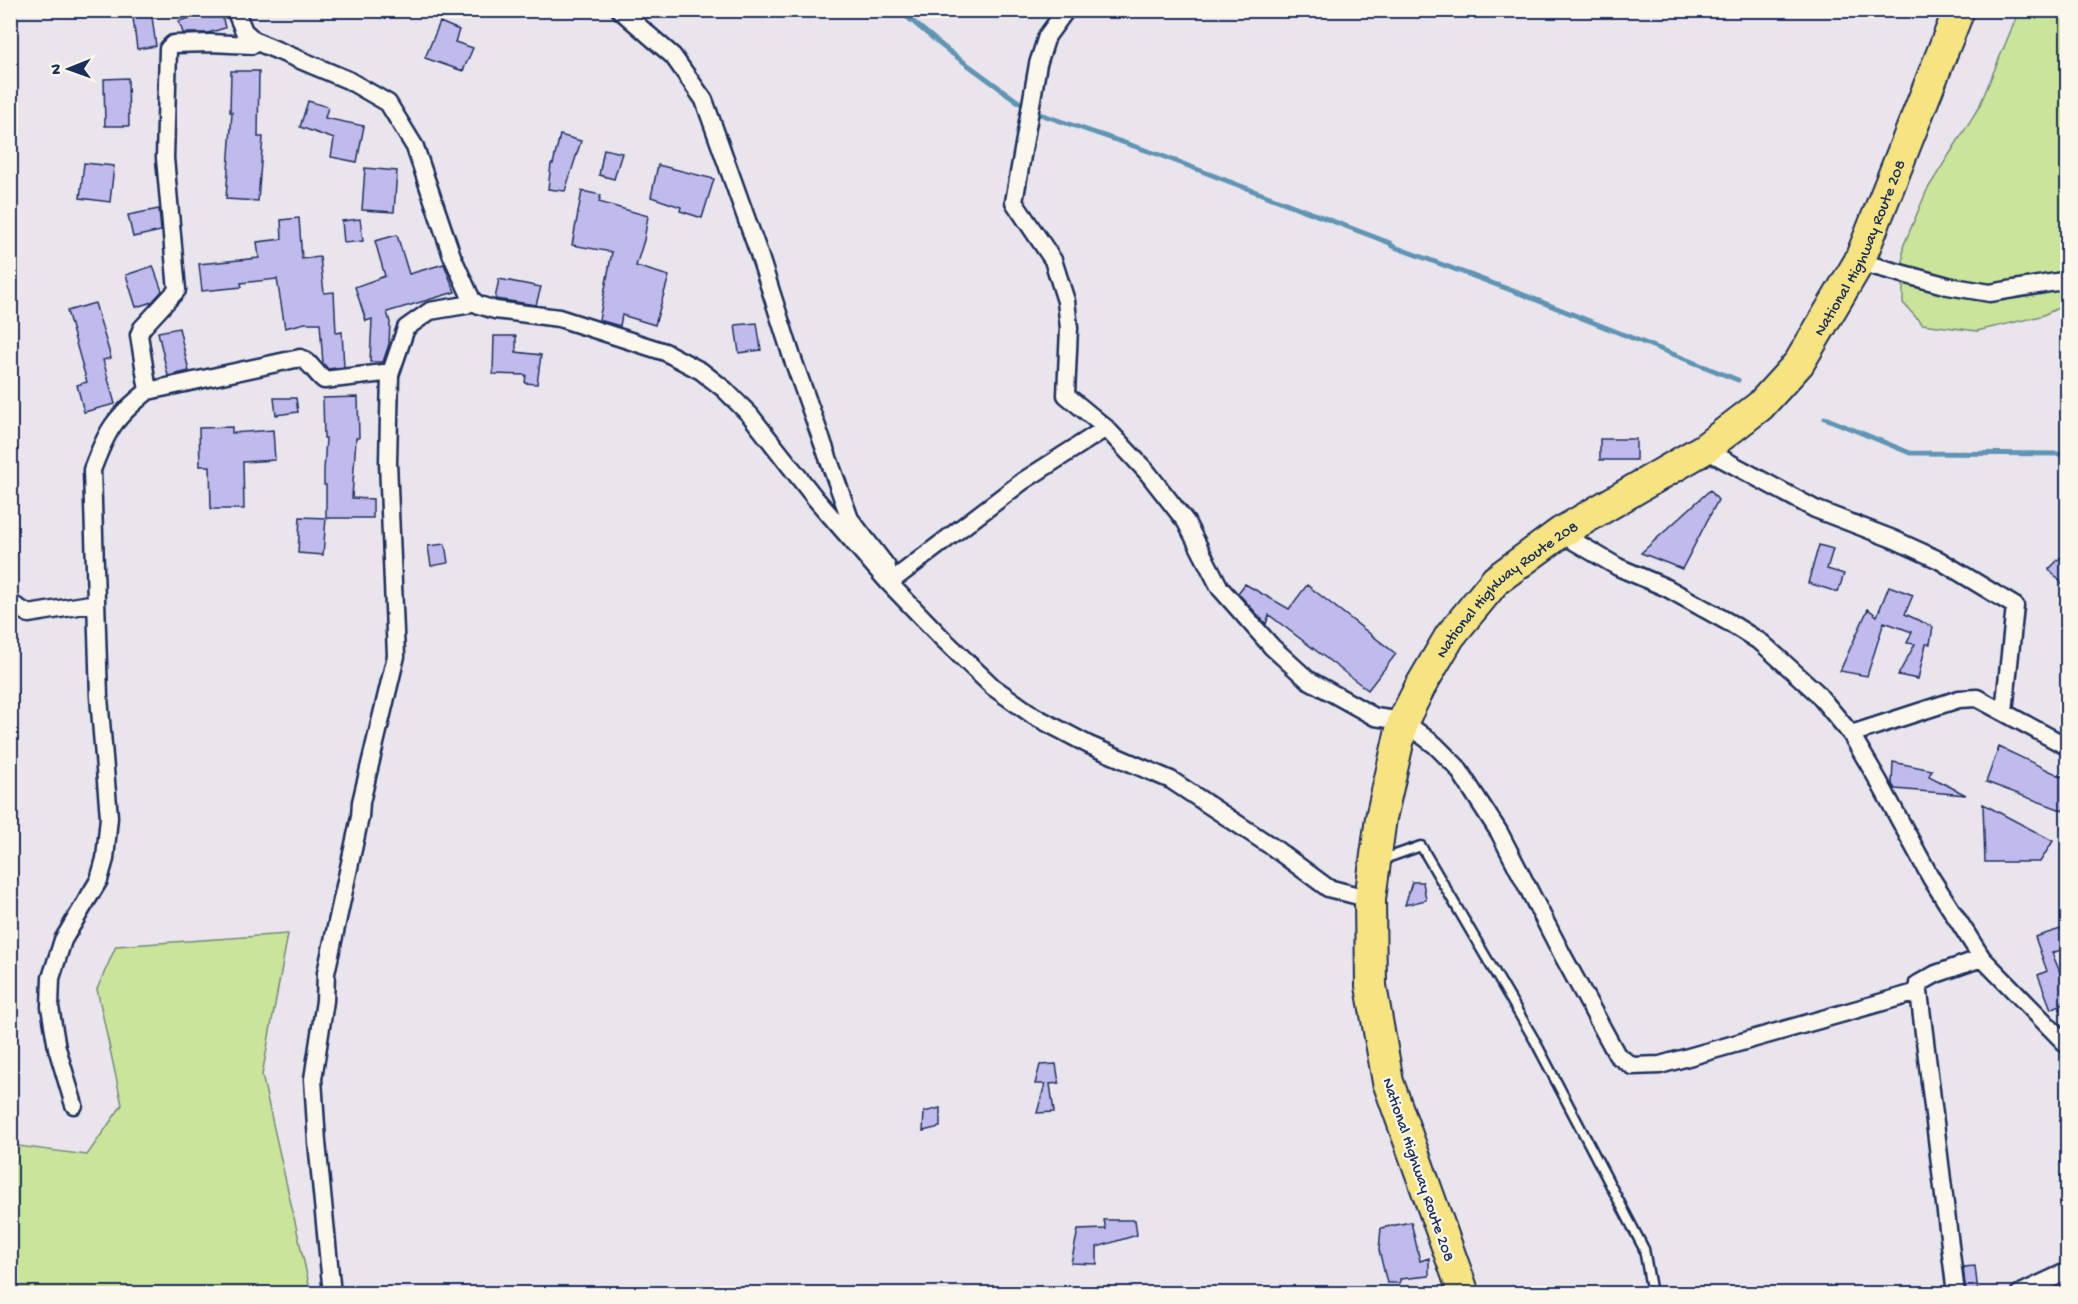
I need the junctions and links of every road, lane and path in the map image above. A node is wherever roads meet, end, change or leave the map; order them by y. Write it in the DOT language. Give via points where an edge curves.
graph roads {
  1 [pos="235,10"];
  2 [pos="620,10"];
  3 [pos="1066,10"];
  4 [pos="1959,10"];
  5 [pos="255,41"];
  6 [pos="1859,262"];
  7 [pos="2067,280"];
  8 [pos="472,300"];
  9 [pos="390,375"];
  10 [pos="148,392"];
  11 [pos="1106,428"];
  12 [pos="1704,449"];
  13 [pos="1560,533"];
  14 [pos="892,580"];
  15 [pos="10,603"];
  16 [pos="96,603"];
  17 [pos="2004,712"];
  18 [pos="1403,721"];
  19 [pos="1851,734"];
  20 [pos="2067,747"];
  21 [pos="1375,863"];
  22 [pos="1370,899"];
  23 [pos="1982,958"];
  24 [pos="1918,992"];
  25 [pos="2067,1046"];
  26 [pos="74,1106"];
  27 [pos="2067,1271"];
  28 [pos="332,1293"];
  29 [pos="1464,1293"];
  30 [pos="1653,1293"];
  31 [pos="1956,1293"];
  32 [pos="2019,1293"];
  1 -- 5 [label="street" via="244,31"];
  2 -- 14 [label="street" via="673,56 704,100 850,519"];
  3 -- 11 [label="street" via="1047,36 1038,64 1014,202 1053,260 1066,302 1066,395"];
  4 -- 6 [label="highway, National Highway Route 208"];
  5 -- 8 [label="street" via="348,80 388,103 415,147 452,256"];
  5 -- 10 [label="street" via="252,45 173,44 168,49 165,158 177,291 139,335"];
  6 -- 7 [label="street" via="1990,293"];
  6 -- 12 [label="highway, National Highway Route 208" via="1799,363 1760,406"];
  8 -- 9 [label="street" via="466,305 430,311 405,328"];
  8 -- 14 [label="street" via="495,310 559,318 665,352 701,371 750,415 815,498"];
  9 -- 10 [label="street" via="324,380 300,358"];
  9 -- 28 [label="street" via="388,462 396,656 336,919 313,1071"];
  10 -- 16 [label="street" via="123,411 104,437 92,470"];
  11 -- 14 [label="street" via="1023,481"];
  11 -- 18 [label="street" via="1186,522 1220,588 1272,647 1307,679 1375,717"];
  12 -- 13 [label="highway, National Highway Route 208"];
  12 -- 17 [label="street" via="1815,509 1939,560 2015,606"];
  13 -- 18 [label="highway, National Highway Route 208" via="1496,580 1450,636"];
  13 -- 19 [label="street" via="1762,643 1816,692"];
  14 -- 22 [label="street" via="942,638 993,687 1034,716 1171,780 1328,888"];
  15 -- 16 [label="street" via="29,614"];
  16 -- 26 [label="street" via="109,817 105,859 99,880 63,940 51,978 50,1007 57,1048"];
  17 -- 19 [label="street" via="1977,698 1959,699"];
  17 -- 20 [label="street"];
  18 -- 21 [label="highway, National Highway Route 208"];
  18 -- 24 [label="street" via="1458,767 1499,832 1611,1046 1632,1066 1660,1065"];
  19 -- 23 [label="street" via="1931,878"];
  21 -- 22 [label="highway, National Highway Route 208"];
  21 -- 30 [label="lane" via="1420,846 1535,1041 1644,1249"];
  22 -- 29 [label="highway, National Highway Route 208" via="1371,986 1388,1082"];
  23 -- 24 [label="street" via="1936,974 1918,984"];
  23 -- 25 [label="street"];
  24 -- 31 [label="street"];
  27 -- 32 [label="street"];
}
